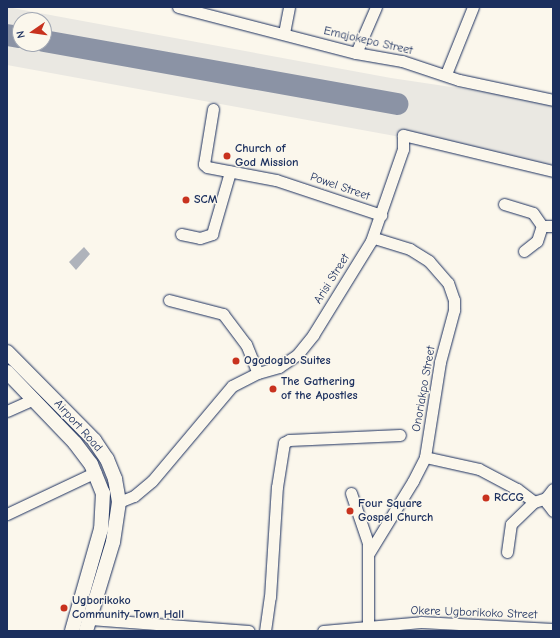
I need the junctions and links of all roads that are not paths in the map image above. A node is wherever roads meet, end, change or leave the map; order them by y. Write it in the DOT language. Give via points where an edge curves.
graph roads {
  1 [pos="178,7"];
  2 [pos="289,7"];
  3 [pos="376,7"];
  4 [pos="473,7"];
  5 [pos="206,10"];
  6 [pos="284,33"];
  7 [pos="356,53"];
  8 [pos="446,74"];
  9 [pos="553,100"];
  10 [pos="213,109"];
  11 [pos="553,171"];
  12 [pos="230,172"];
  13 [pos="504,204"];
  14 [pos="381,215"];
  15 [pos="548,226"];
  16 [pos="181,234"];
  17 [pos="373,238"];
  18 [pos="524,251"];
  19 [pos="169,300"];
  20 [pos="7,352"];
  21 [pos="7,372"];
  22 [pos="258,373"];
  23 [pos="34,399"];
  24 [pos="7,411"];
  25 [pos="400,435"];
  26 [pos="425,457"];
  27 [pos="96,472"];
  28 [pos="351,493"];
  29 [pos="550,493"];
  30 [pos="119,502"];
  31 [pos="534,502"];
  32 [pos="553,510"];
  33 [pos="7,514"];
  34 [pos="507,552"];
  35 [pos="369,553"];
  36 [pos="88,625"];
  37 [pos="368,627"];
  38 [pos="394,628"];
  39 [pos="540,629"];
  40 [pos="553,629"];
  41 [pos="72,631"];
  42 [pos="249,631"];
  43 [pos="265,631"];
  44 [pos="323,631"];
  1 -- 5 [label="street, Emajokepo Street"];
  2 -- 6 [label="street"];
  3 -- 7 [label="street"];
  4 -- 8 [label="street"];
  5 -- 6 [label="street, Emajokepo Street"];
  6 -- 7 [label="street, Emajokepo Street"];
  7 -- 8 [label="street, Emajokepo Street" via="402,61"];
  8 -- 9 [label="street, Emajokepo Street" via="459,80"];
  10 -- 12 [label="street, Powel Street" via="204,164"];
  11 -- 14 [label="street, Arisi Street" via="403,135 403,149"];
  12 -- 14 [label="street, Powel Street" via="276,180"];
  12 -- 16 [label="street" via="212,234 200,238"];
  13 -- 15 [label="street" via="533,213"];
  14 -- 17 [label="street, Arisi Street"];
  15 -- 18 [label="street" via="537,241"];
  17 -- 22 [label="street, Arisi Street" via="313,335 297,355 280,367"];
  17 -- 26 [label="street, Onoriakpo Street" via="410,249 429,261 448,283 454,300 454,310 440,362"];
  19 -- 22 [label="street" via="223,314 246,344"];
  20 -- 30 [label="main road, Airport Road" via="94,440 115,479"];
  21 -- 23 [label="main road, Airport Road"];
  22 -- 30 [label="street, Arisi Street" via="232,386 152,481 134,496"];
  23 -- 24 [label="street"];
  23 -- 27 [label="main road, Airport Road" via="75,443"];
  25 -- 43 [label="street" via="289,440 284,444 277,486 270,597"];
  26 -- 31 [label="street" via="479,469 517,489"];
  26 -- 35 [label="street, Onoriakpo Street" via="414,482"];
  27 -- 33 [label="street"];
  27 -- 41 [label="main road, Airport Road" via="103,493 102,529"];
  28 -- 35 [label="street"];
  29 -- 31 [label="street"];
  29 -- 32 [label="street" via="547,503"];
  30 -- 36 [label="main road, Airport Road" via="113,542"];
  31 -- 34 [label="street" via="511,524"];
  35 -- 37 [label="street"];
  36 -- 42 [label="street"];
  37 -- 38 [label="street, Okere Ugborikoko Street"];
  37 -- 44 [label="street, Okere Ugborikoko Street"];
  38 -- 39 [label="street, Okere Ugborikoko Street" via="421,622"];
  39 -- 40 [label="street, Okere Ugborikoko Street"];
}
